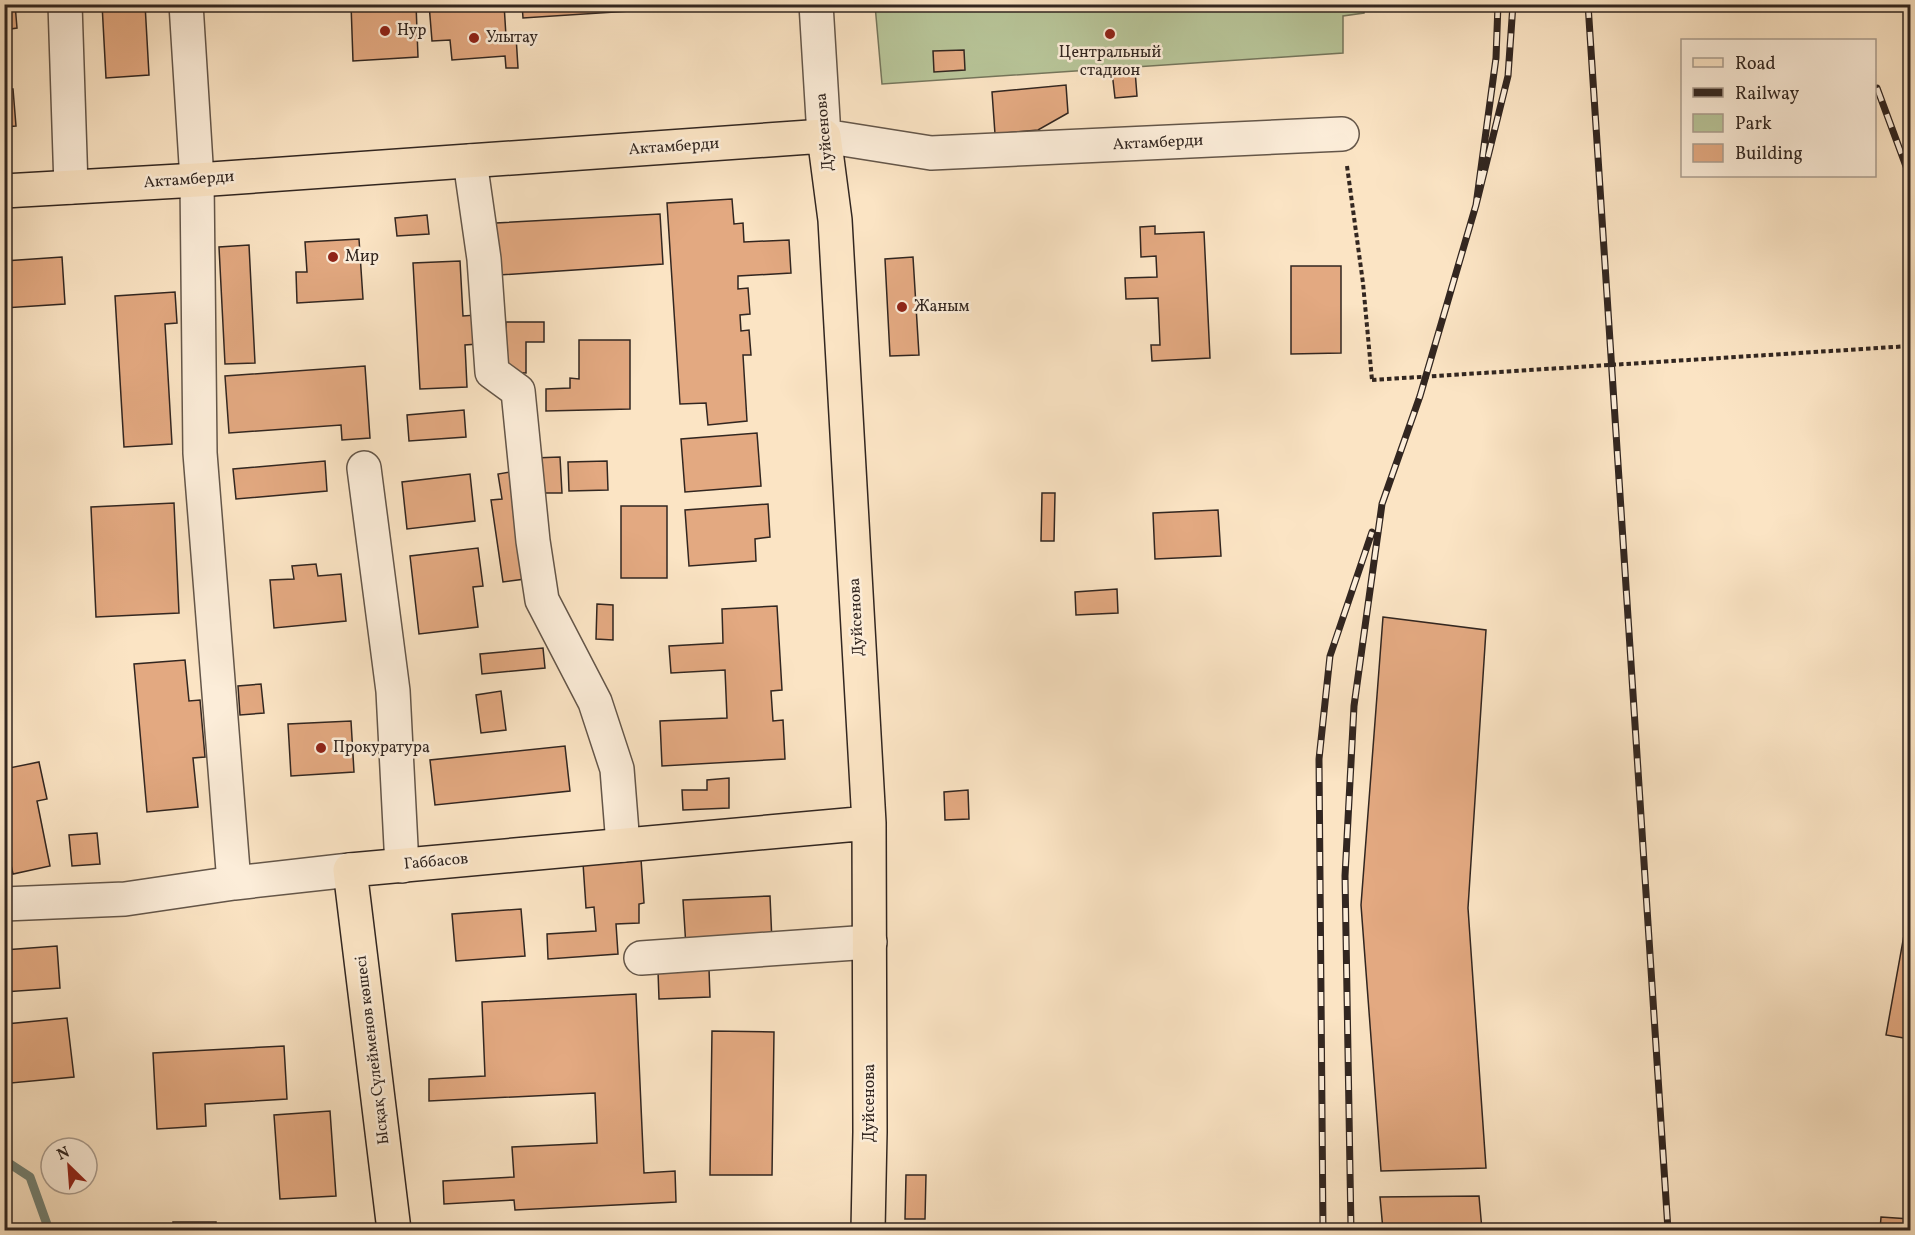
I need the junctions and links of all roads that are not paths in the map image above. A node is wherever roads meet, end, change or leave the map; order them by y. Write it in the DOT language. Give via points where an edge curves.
graph roads {
  1 [pos="65,4"];
  2 [pos="186,4"];
  3 [pos="816,4"];
  4 [pos="1342,134"];
  5 [pos="824,136"];
  6 [pos="470,161"];
  7 [pos="197,180"];
  8 [pos="71,187"];
  9 [pos="4,191"];
  10 [pos="364,468"];
  11 [pos="869,823"];
  12 [pos="623,845"];
  13 [pos="402,866"];
  14 [pos="350,870"];
  15 [pos="234,883"];
  16 [pos="4,904"];
  17 [pos="870,942"];
  18 [pos="641,958"];
  19 [pos="394,1230"];
  20 [pos="868,1230"];
  1 -- 8 [label="street"];
  2 -- 7 [label="street"];
  3 -- 5 [label="street, Дуйсенова"];
  4 -- 5 [label="street, Актамберди" via="931,153"];
  5 -- 6 [label="main road, Актамберди"];
  5 -- 11 [label="main road, Дуйсенова" via="835,220"];
  6 -- 7 [label="main road, Актамберди"];
  6 -- 12 [label="street" via="484,259 492,372 518,391 542,600 595,702 617,769"];
  7 -- 8 [label="main road, Актамберди"];
  7 -- 15 [label="street" via="200,453"];
  8 -- 9 [label="main road, Актамберди"];
  10 -- 13 [label="street" via="393,691"];
  11 -- 12 [label="main road, Габбасов"];
  11 -- 17 [label="main road, Дуйсенова"];
  12 -- 13 [label="main road, Габбасов"];
  13 -- 14 [label="main road, Габбасов"];
  14 -- 15 [label="street, Габбасов"];
  14 -- 19 [label="main road, Ысқақ Сүлейменов көшесі"];
  15 -- 16 [label="street, Габбасов" via="125,899"];
  17 -- 18 [label="street"];
  17 -- 20 [label="main road, Дуйсенова"];
}
